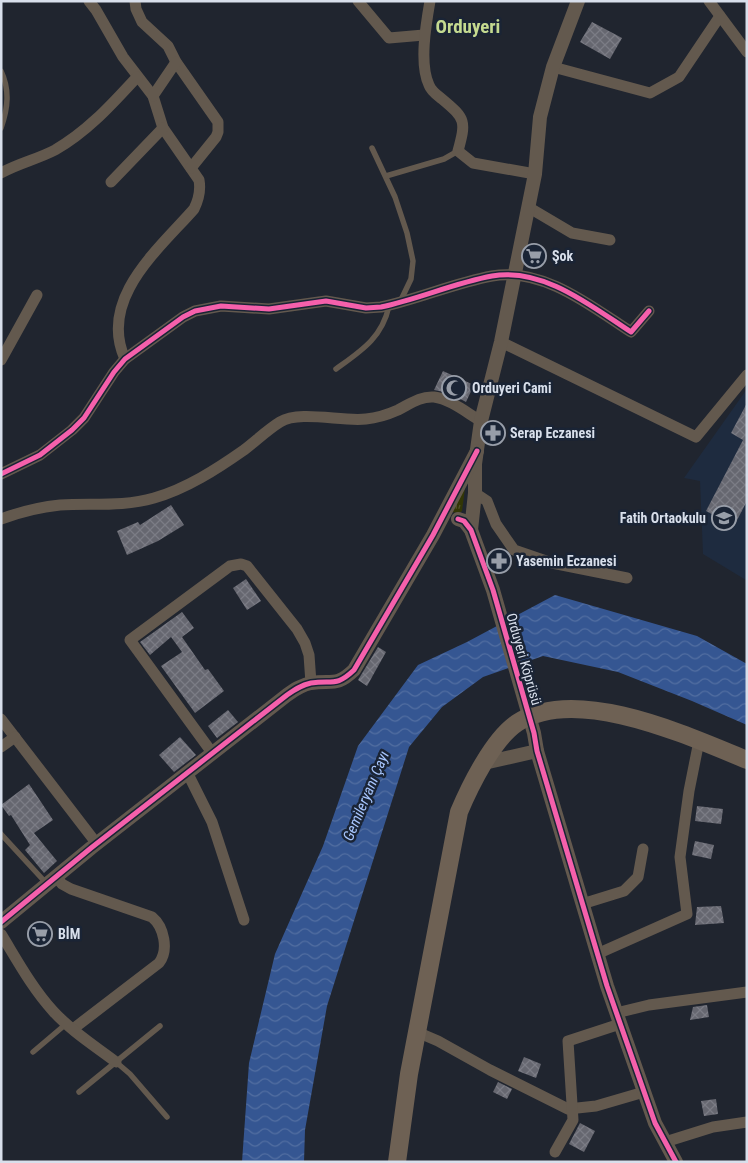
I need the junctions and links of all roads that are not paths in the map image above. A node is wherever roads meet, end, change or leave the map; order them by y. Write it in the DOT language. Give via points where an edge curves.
graph roads {
  1 [pos="90,1"];
  2 [pos="135,1"];
  3 [pos="358,1"];
  4 [pos="430,1"];
  5 [pos="578,1"];
  6 [pos="709,1"];
  7 [pos="720,16"];
  8 [pos="424,35"];
  9 [pos="747,52"];
  10 [pos="176,62"];
  11 [pos="553,67"];
  12 [pos="1,71"];
  13 [pos="137,77"];
  14 [pos="152,96"];
  15 [pos="1,128"];
  16 [pos="163,128"];
  17 [pos="372,148"];
  18 [pos="458,151"];
  19 [pos="191,168"];
  20 [pos="1,173"];
  21 [pos="535,174"];
  22 [pos="386,176"];
  23 [pos="111,182"];
  24 [pos="528,207"];
  25 [pos="610,240"];
  26 [pos="514,275"];
  27 [pos="37,295"];
  28 [pos="394,305"];
  29 [pos="649,311"];
  30 [pos="501,342"];
  31 [pos="125,359"];
  32 [pos="1,360"];
  33 [pos="336,369"];
  34 [pos="747,375"];
  35 [pos="481,421"];
  36 [pos="477,451"];
  37 [pos="1,474"];
  38 [pos="474,499"];
  39 [pos="1,519"];
  40 [pos="458,519"];
  41 [pos="470,530"];
  42 [pos="433,535"];
  43 [pos="627,578"];
  44 [pos="312,683"];
  45 [pos="1,719"];
  46 [pos="15,737"];
  47 [pos="698,740"];
  48 [pos="1,747"];
  49 [pos="537,751"];
  50 [pos="213,754"];
  51 [pos="747,760"];
  52 [pos="484,763"];
  53 [pos="188,774"];
  54 [pos="1,834"];
  55 [pos="97,844"];
  56 [pos="643,848"];
  57 [pos="51,881"];
  58 [pos="582,904"];
  59 [pos="244,920"];
  60 [pos="1,922"];
  61 [pos="1,934"];
  62 [pos="597,954"];
  63 [pos="747,992"];
  64 [pos="618,1018"];
  65 [pos="70,1026"];
  66 [pos="160,1026"];
  67 [pos="417,1032"];
  68 [pos="33,1052"];
  69 [pos="116,1062"];
  70 [pos="79,1092"];
  71 [pos="644,1092"];
  72 [pos="573,1108"];
  73 [pos="167,1117"];
  74 [pos="747,1122"];
  75 [pos="665,1142"];
  76 [pos="555,1152"];
  77 [pos="397,1162"];
  78 [pos="676,1162"];
  1 -- 13 [label="street"];
  2 -- 10 [label="street" via="142,22 168,46"];
  3 -- 8 [label="street" via="389,38"];
  4 -- 8 [label="street"];
  5 -- 11 [label="street"];
  6 -- 7 [label="street"];
  7 -- 9 [label="street"];
  7 -- 11 [label="street" via="679,77 650,93"];
  8 -- 18 [label="street" via="429,86 457,111 463,124"];
  10 -- 14 [label="street"];
  10 -- 19 [label="street" via="217,118 219,127 216,137"];
  11 -- 21 [label="street" via="540,117"];
  12 -- 15 [label="lane" via="6,82 7,105"];
  13 -- 14 [label="street"];
  13 -- 20 [label="street" via="103,114 76,136 43,156"];
  14 -- 16 [label="street"];
  16 -- 19 [label="street"];
  16 -- 23 [label="street"];
  17 -- 22 [label="lane"];
  18 -- 21 [label="street" via="473,163"];
  18 -- 22 [label="lane" via="444,159"];
  19 -- 31 [label="street" via="200,186 194,209 139,271 121,307 118,338"];
  21 -- 24 [label="street"];
  22 -- 28 [label="lane" via="402,215 413,261 411,279"];
  24 -- 25 [label="street" via="572,233"];
  24 -- 26 [label="street"];
  26 -- 28 [label="street" via="486,278"];
  26 -- 29 [label="street" via="541,280 573,295 631,332"];
  26 -- 30 [label="street"];
  27 -- 32 [label="street"];
  28 -- 31 [label="street" via="366,308 326,302 269,309 207,307 183,317"];
  28 -- 33 [label="lane" via="372,340"];
  30 -- 34 [label="street" via="696,437"];
  30 -- 35 [label="street"];
  31 -- 37 [label="street" via="72,430 40,455"];
  35 -- 36 [label="street"];
  35 -- 39 [label="street" via="432,397 365,419 289,418 219,466 156,498 117,505 44,508"];
  36 -- 38 [label="street"];
  36 -- 42 [label="street"];
  38 -- 40 [label="street" via="463,517"];
  38 -- 41 [label="street"];
  38 -- 43 [label="street" via="487,501 496,524 514,550 552,563"];
  40 -- 41 [label="street" via="464,521"];
  40 -- 42 [label="street" via="442,524"];
  41 -- 49 [label="street, Orduyeri Köprüsü" via="493,590"];
  42 -- 44 [label="street" via="354,670 345,679 332,684"];
  44 -- 50 [label="street" via="287,695"];
  44 -- 50 [label="street" via="305,643 247,566 235,565 222,572 130,640"];
  45 -- 46 [label="street"];
  46 -- 48 [label="street"];
  46 -- 55 [label="street"];
  47 -- 51 [label="main road"];
  47 -- 52 [label="main road" via="623,716 566,709 534,714 516,724 502,736"];
  47 -- 62 [label="street" via="680,857 687,914"];
  49 -- 52 [label="street"];
  49 -- 58 [label="street, Orduyeri Köprüsü"];
  50 -- 53 [label="street"];
  52 -- 67 [label="main road" via="459,812"];
  53 -- 55 [label="street"];
  53 -- 59 [label="street" via="212,822"];
  54 -- 57 [label="lane"];
  55 -- 57 [label="street"];
  56 -- 58 [label="street" via="638,876 624,891"];
  57 -- 60 [label="street"];
  57 -- 65 [label="street" via="152,917 160,927 165,947 159,962"];
  58 -- 62 [label="street, Orduyeri Köprüsü"];
  61 -- 65 [label="street" via="37,992"];
  62 -- 64 [label="street, Orduyeri Köprüsü"];
  63 -- 64 [label="street" via="649,1005"];
  64 -- 71 [label="street, Orduyeri Köprüsü"];
  64 -- 72 [label="street" via="568,1040"];
  65 -- 68 [label="lane"];
  65 -- 69 [label="street"];
  66 -- 69 [label="lane"];
  67 -- 72 [label="street" via="568,1109"];
  67 -- 77 [label="main road"];
  69 -- 70 [label="lane"];
  69 -- 73 [label="lane"];
  71 -- 72 [label="street" via="596,1106"];
  71 -- 75 [label="street, Orduyeri Köprüsü" via="654,1123"];
  72 -- 76 [label="street" via="573,1120"];
  74 -- 75 [label="street" via="713,1127"];
  75 -- 78 [label="street, Orduyeri Köprüsü"];
}
